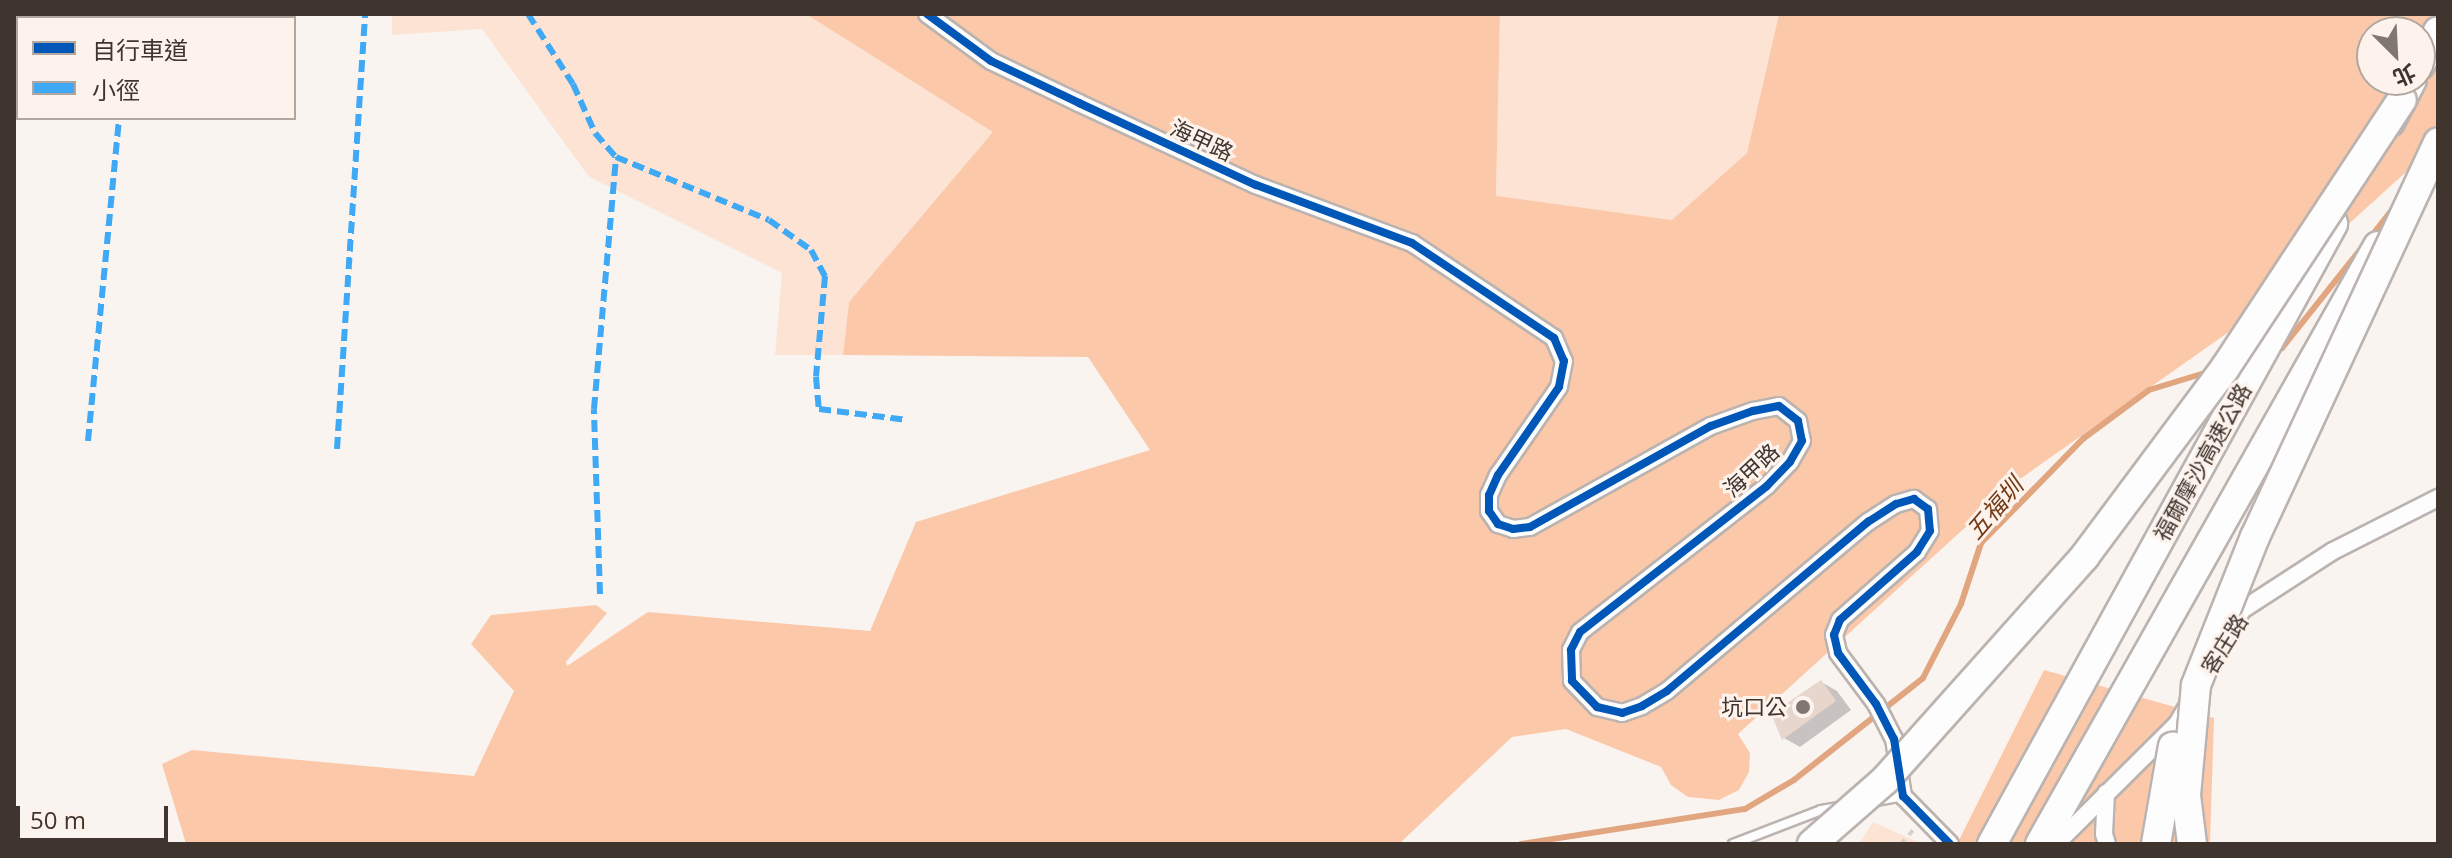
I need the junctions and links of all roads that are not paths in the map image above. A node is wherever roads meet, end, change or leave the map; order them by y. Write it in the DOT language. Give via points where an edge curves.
graph roads {
  1 [pos="927,14"];
  2 [pos="2403,96"];
  3 [pos="2404,96"];
  4 [pos="2438,141"];
  5 [pos="2438,498"];
  6 [pos="2196,685"];
  7 [pos="1894,788"];
  8 [pos="2106,793"];
  9 [pos="1733,844"];
  10 [pos="1812,844"];
  11 [pos="1838,844"];
  12 [pos="1950,844"];
  13 [pos="1992,844"];
  14 [pos="2040,844"];
  15 [pos="2056,844"];
  16 [pos="2107,844"];
  17 [pos="2156,844"];
  18 [pos="2192,844"];
  1 -- 7 [label="street, 海甲路" via="991,61 1079,103 1256,185 1412,243 1554,338 1564,361 1559,387 1493,485 1489,511 1498,524 1530,527 1711,426 1753,411 1779,406 1798,421 1802,441 1767,486 1580,632 1571,650 1572,681 1597,707 1622,713 1642,706 1667,691 1868,522 1914,499 1928,509 1930,531 1917,552 1840,620 1834,635 1838,653 1876,704 1894,739"];
  2 -- 7 [label="highway, bridge" via="2225,368 2085,556"];
  3 -- 13 [label="highway, 福爾摩沙高速公路, bridge"];
  4 -- 6 [label="highway, bridge" via="2255,537"];
  4 -- 14 [label="highway, 福爾摩沙高速公路, bridge"];
  5 -- 8 [label="street, 客庄路" via="2333,551 2242,610 2177,724"];
  6 -- 17 [label="highway, bridge" via="2172,751"];
  6 -- 18 [label="highway, bridge" via="2186,795"];
  7 -- 9 [label="lane"];
  7 -- 10 [label="highway, bridge"];
  7 -- 11 [label="highway, bridge"];
  7 -- 12 [label="street"];
  8 -- 15 [label="street, 客庄路"];
  8 -- 16 [label="street"];
}
